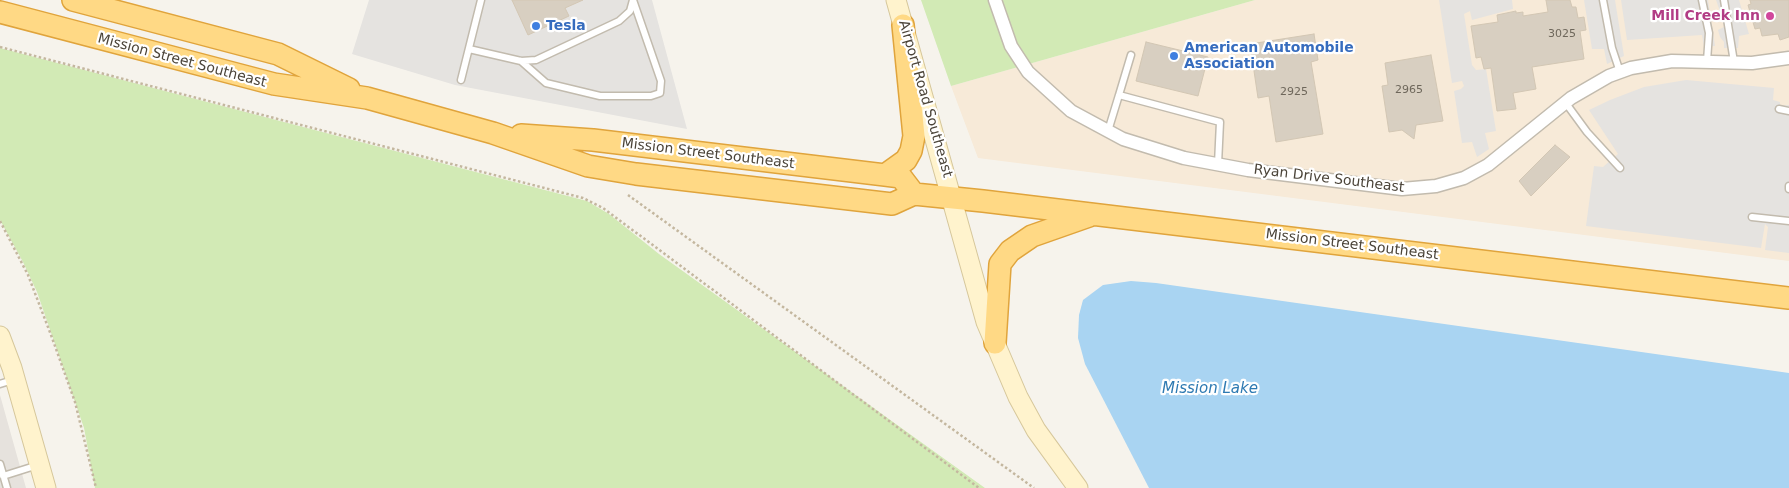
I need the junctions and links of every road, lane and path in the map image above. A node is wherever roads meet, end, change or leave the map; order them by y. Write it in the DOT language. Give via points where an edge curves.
graph roads {
  1 [pos="73,0"];
  2 [pos="481,0"];
  3 [pos="633,0"];
  4 [pos="896,0"];
  5 [pos="995,0"];
  6 [pos="1603,0"];
  7 [pos="1702,0"];
  8 [pos="1724,0"];
  9 [pos="5,15"];
  10 [pos="903,25"];
  11 [pos="0,47"];
  12 [pos="469,49"];
  13 [pos="1131,55"];
  14 [pos="1789,58"];
  15 [pos="521,61"];
  16 [pos="1707,62"];
  17 [pos="1734,62"];
  18 [pos="1620,72"];
  19 [pos="460,80"];
  20 [pos="1119,95"];
  21 [pos="367,98"];
  22 [pos="1565,102"];
  23 [pos="1779,109"];
  24 [pos="1789,111"];
  25 [pos="1108,131"];
  26 [pos="494,133"];
  27 [pos="1218,164"];
  28 [pos="1620,168"];
  29 [pos="885,175"];
  30 [pos="914,194"];
  31 [pos="628,195"];
  32 [pos="953,199"];
  33 [pos="1094,214"];
  34 [pos="1752,217"];
  35 [pos="0,221"];
  36 [pos="1789,221"];
  37 [pos="1789,298"];
  38 [pos="0,336"];
  39 [pos="995,343"];
  40 [pos="8,382"];
  41 [pos="0,464"];
  42 [pos="39,465"];
  43 [pos="3,476"];
  44 [pos="7,488"];
  45 [pos="46,488"];
  46 [pos="96,488"];
  47 [pos="979,488"];
  48 [pos="1034,488"];
  49 [pos="1078,488"];
  1 -- 21 [label="highway, Mission Street Southeast" via="278,54"];
  2 -- 12 [label="lane"];
  3 -- 15 [label="lane" via="630,11 619,21 536,60"];
  3 -- 15 [label="lane" via="661,81 660,93 651,96 600,96 546,83"];
  4 -- 10 [label="main road, Airport Road Southeast"];
  5 -- 25 [label="street, Ryan Drive Southeast" via="1012,46 1028,72 1071,111"];
  6 -- 18 [label="lane"];
  7 -- 16 [label="lane" via="1709,33"];
  8 -- 17 [label="lane"];
  9 -- 21 [label="highway, Mission Street Southeast" via="274,84"];
  10 -- 29 [label="highway" via="914,136 906,160"];
  10 -- 32 [label="main road, Airport Road Southeast"];
  11 -- 47 [label="path" via="583,198 603,208"];
  12 -- 15 [label="lane"];
  12 -- 19 [label="lane"];
  13 -- 20 [label="lane"];
  14 -- 17 [label="street, Ryan Drive Southeast"];
  16 -- 17 [label="street, Ryan Drive Southeast"];
  16 -- 18 [label="street, Ryan Drive Southeast" via="1653,63"];
  18 -- 22 [label="street, Ryan Drive Southeast"];
  20 -- 25 [label="lane"];
  20 -- 27 [label="lane" via="1220,122"];
  21 -- 26 [label="highway, Mission Street Southeast"];
  22 -- 27 [label="street, Ryan Drive Southeast" via="1488,165 1464,178 1422,188 1382,187"];
  22 -- 28 [label="lane"];
  23 -- 24 [label="lane"];
  25 -- 27 [label="street, Ryan Drive Southeast" via="1149,148"];
  26 -- 29 [label="highway, Mission Street Southeast" via="593,140"];
  26 -- 30 [label="highway, Mission Street Southeast" via="588,166 636,174 892,204"];
  29 -- 30 [label="highway, Mission Street Southeast" via="901,177"];
  30 -- 32 [label="highway, Mission Street Southeast"];
  31 -- 48 [label="path"];
  32 -- 33 [label="highway, Mission Street Southeast"];
  32 -- 39 [label="main road, Airport Road Southeast"];
  33 -- 37 [label="highway, Mission Street Southeast"];
  33 -- 39 [label="highway" via="1032,236 1010,251 1000,264"];
  34 -- 36 [label="lane"];
  35 -- 46 [label="path" via="28,275 51,335 75,402"];
  38 -- 40 [label="main road"];
  39 -- 49 [label="main road, Airport Road Southeast" via="1036,430"];
  40 -- 42 [label="main road"];
  41 -- 43 [label="lane"];
  42 -- 43 [label="lane"];
  42 -- 45 [label="main road"];
  43 -- 44 [label="lane"];
}
